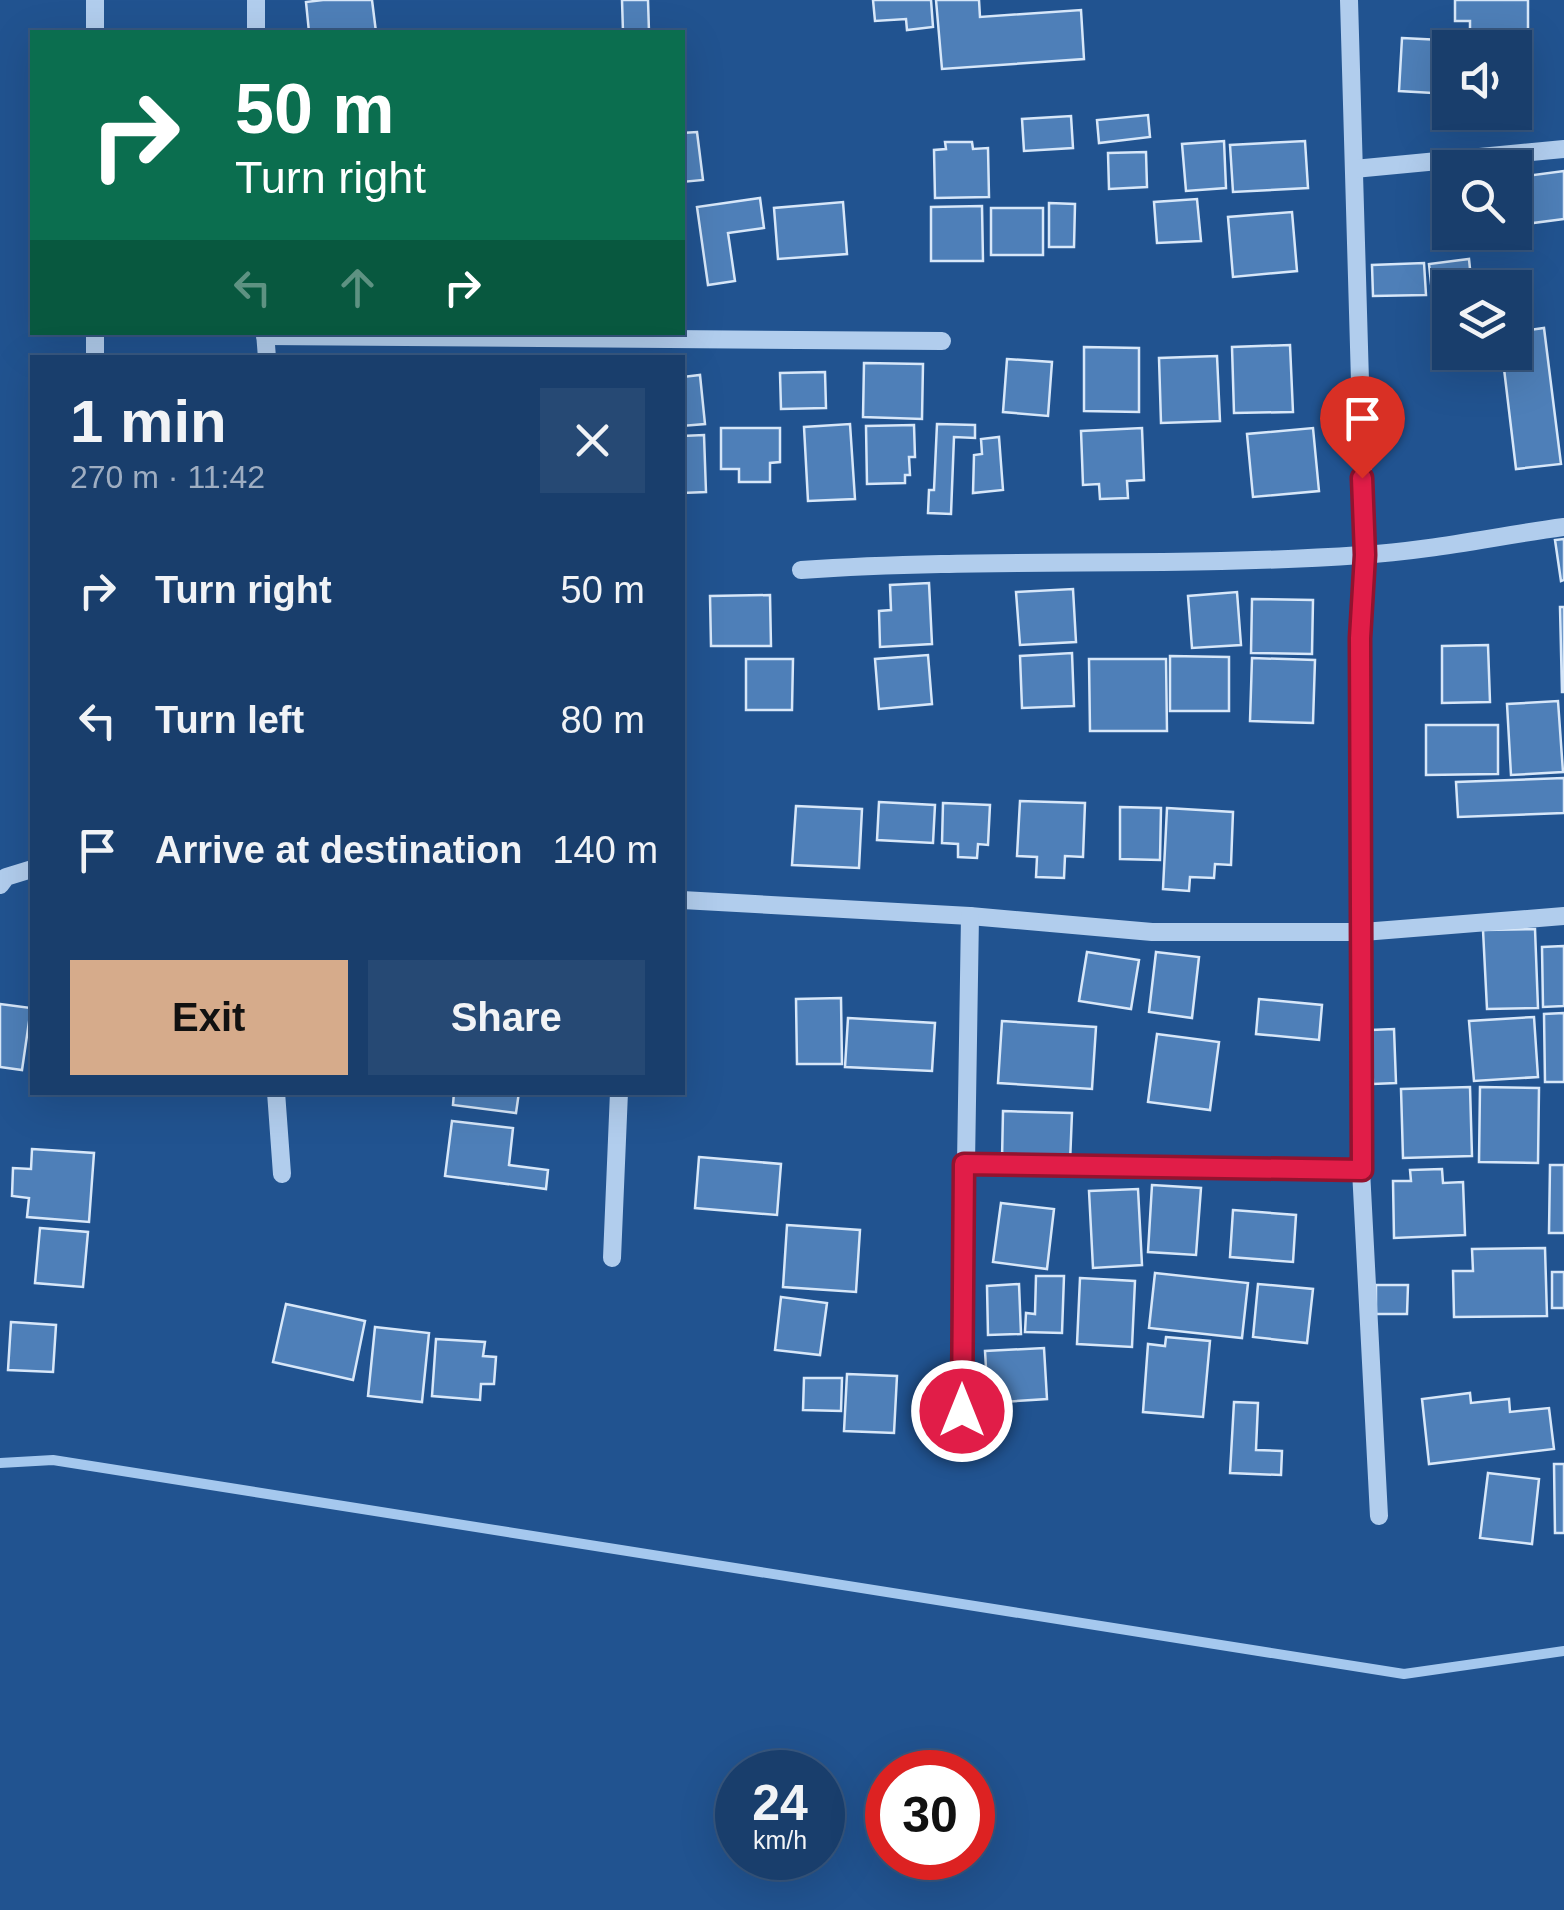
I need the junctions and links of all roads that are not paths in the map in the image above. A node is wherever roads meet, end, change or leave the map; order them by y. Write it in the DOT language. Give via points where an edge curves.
graph roads {
  1 [pos="95,0"];
  2 [pos="256,0"];
  3 [pos="1349,0"];
  4 [pos="95,30"];
  5 [pos="256,30"];
  6 [pos="1564,149"];
  7 [pos="1354,169"];
  8 [pos="362,335"];
  9 [pos="942,341"];
  10 [pos="1564,527"];
  11 [pos="1365,555"];
  12 [pos="801,570"];
  13 [pos="30,870"];
  14 [pos="0,885"];
  15 [pos="685,900"];
  16 [pos="970,916"];
  17 [pos="1564,916"];
  18 [pos="1363,932"];
  19 [pos="276,1095"];
  20 [pos="619,1095"];
  21 [pos="964,1164"];
  22 [pos="1362,1170"];
  23 [pos="282,1174"];
  24 [pos="612,1258"];
  25 [pos="962,1411"];
  26 [pos="1379,1516"];
  1 -- 4 [label="street"];
  2 -- 5 [label="street"];
  3 -- 7 [label="street"];
  6 -- 7 [label="street"];
  7 -- 11 [label="street"];
  8 -- 9 [label="street"];
  10 -- 11 [label="street"];
  11 -- 12 [label="street"];
  11 -- 18 [label="street"];
  13 -- 14 [label="street"];
  15 -- 16 [label="street"];
  16 -- 18 [label="street" via="1152,932"];
  16 -- 21 [label="street"];
  17 -- 18 [label="street"];
  18 -- 22 [label="street"];
  19 -- 23 [label="street"];
  20 -- 24 [label="street"];
  21 -- 22 [label="street"];
  21 -- 25 [label="street"];
  22 -- 26 [label="street"];
}
